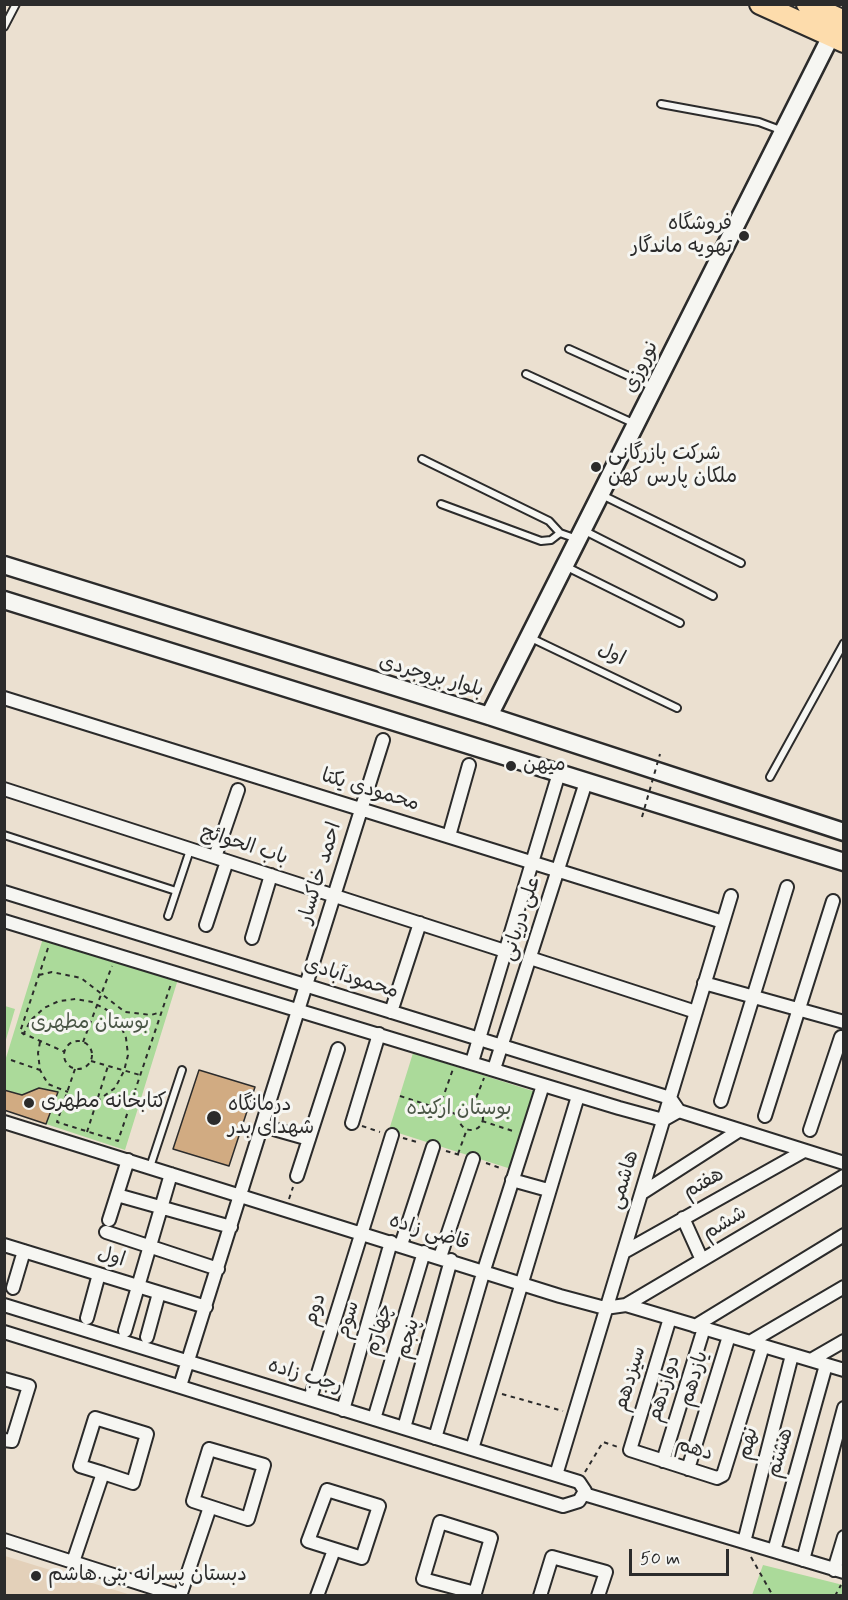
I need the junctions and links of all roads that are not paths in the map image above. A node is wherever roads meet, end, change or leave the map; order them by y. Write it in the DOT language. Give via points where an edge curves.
graph roads {
  1 [pos="16,4"];
  2 [pos="760,4"];
  3 [pos="807,4"];
  4 [pos="4,27"];
  5 [pos="839,33"];
  6 [pos="661,105"];
  7 [pos="784,131"];
  8 [pos="569,349"];
  9 [pos="526,374"];
  10 [pos="654,388"];
  11 [pos="637,424"];
  12 [pos="422,459"];
  13 [pos="601,494"];
  14 [pos="441,504"];
  15 [pos="560,533"];
  16 [pos="580,535"];
  17 [pos="741,563"];
  18 [pos="4,565"];
  19 [pos="565,566"];
  20 [pos="713,596"];
  21 [pos="4,600"];
  22 [pos="680,623"];
  23 [pos="529,637"];
  24 [pos="843,642"];
  25 [pos="4,698"];
  26 [pos="677,708"];
  27 [pos="489,716"];
  28 [pos="383,740"];
  29 [pos="469,765"];
  30 [pos="559,773"];
  31 [pos="770,777"];
  32 [pos="586,782"];
  33 [pos="4,789"];
  34 [pos="238,790"];
  35 [pos="362,809"];
  36 [pos="843,832"];
  37 [pos="4,835"];
  38 [pos="449,836"];
  39 [pos="190,849"];
  40 [pos="221,859"];
  41 [pos="532,862"];
  42 [pos="843,862"];
  43 [pos="558,870"];
  44 [pos="271,875"];
  45 [pos="787,887"];
  46 [pos="176,891"];
  47 [pos="4,892"];
  48 [pos="335,896"];
  49 [pos="731,896"];
  50 [pos="832,901"];
  51 [pos="168,916"];
  52 [pos="4,921"];
  53 [pos="723,922"];
  54 [pos="420,923"];
  55 [pos="206,925"];
  56 [pos="252,938"];
  57 [pos="505,951"];
  58 [pos="530,958"];
  59 [pos="704,983"];
  60 [pos="307,986"];
  61 [pos="753,996"];
  62 [pos="797,1009"];
  63 [pos="299,1010"];
  64 [pos="391,1012"];
  65 [pos="696,1012"];
  66 [pos="843,1022"];
  67 [pos="379,1034"];
  68 [pos="843,1035"];
  69 [pos="479,1039"];
  70 [pos="502,1046"];
  71 [pos="338,1049"];
  72 [pos="472,1062"];
  73 [pos="491,1068"];
  74 [pos="182,1070"];
  75 [pos="543,1084"];
  76 [pos="578,1096"];
  77 [pos="670,1098"];
  78 [pos="721,1101"];
  79 [pos="680,1111"];
  80 [pos="765,1116"];
  81 [pos="663,1120"];
  82 [pos="4,1122"];
  83 [pos="352,1123"];
  84 [pos="263,1126"];
  85 [pos="740,1130"];
  86 [pos="810,1130"];
  87 [pos="392,1135"];
  88 [pos="309,1139"];
  89 [pos="433,1147"];
  90 [pos="804,1150"];
  91 [pos="473,1159"];
  92 [pos="128,1160"];
  93 [pos="843,1163"];
  94 [pos="150,1167"];
  95 [pos="171,1174"];
  96 [pos="297,1176"];
  97 [pos="514,1176"];
  98 [pos="843,1176"];
  99 [pos="548,1190"];
  100 [pos="642,1193"];
  101 [pos="117,1195"];
  102 [pos="241,1195"];
  103 [pos="161,1208"];
  104 [pos="683,1218"];
  105 [pos="231,1227"];
  106 [pos="360,1232"];
  107 [pos="843,1235"];
  108 [pos="396,1243"];
  109 [pos="4,1245"];
  110 [pos="149,1246"];
  111 [pos="24,1251"];
  112 [pos="424,1252"];
  113 [pos="624,1252"];
  114 [pos="446,1259"];
  115 [pos="702,1260"];
  116 [pos="218,1269"];
  117 [pos="484,1270"];
  118 [pos="99,1274"];
  119 [pos="521,1283"];
  120 [pos="137,1286"];
  121 [pos="843,1287"];
  122 [pos="13,1288"];
  123 [pos="159,1293"];
  124 [pos="4,1305"];
  125 [pos="626,1305"];
  126 [pos="206,1308"];
  127 [pos="605,1308"];
  128 [pos="87,1318"];
  129 [pos="670,1318"];
  130 [pos="700,1327"];
  131 [pos="125,1331"];
  132 [pos="4,1332"];
  133 [pos="729,1336"];
  134 [pos="147,1337"];
  135 [pos="843,1341"];
  136 [pos="750,1342"];
  137 [pos="763,1346"];
  138 [pos="792,1355"];
  139 [pos="811,1360"];
  140 [pos="189,1362"];
  141 [pos="826,1365"];
  142 [pos="843,1370"];
  143 [pos="4,1379"];
  144 [pos="180,1386"];
  145 [pos="310,1399"];
  146 [pos="843,1408"];
  147 [pos="344,1410"];
  148 [pos="374,1419"];
  149 [pos="404,1428"];
  150 [pos="435,1438"];
  151 [pos="4,1440"];
  152 [pos="472,1449"];
  153 [pos="630,1450"];
  154 [pos="663,1461"];
  155 [pos="688,1469"];
  156 [pos="103,1473"];
  157 [pos="556,1475"];
  158 [pos="584,1494"];
  159 [pos="210,1507"];
  160 [pos="843,1537"];
  161 [pos="4,1540"];
  162 [pos="744,1542"];
  163 [pos="334,1550"];
  164 [pos="774,1551"];
  165 [pos="803,1560"];
  166 [pos="73,1562"];
  167 [pos="840,1574"];
  168 [pos="439,1589"];
  169 [pos="179,1596"];
  170 [pos="317,1596"];
  171 [pos="540,1596"];
  172 [pos="598,1596"];
  1 -- 4 [label="lane"];
  2 -- 5 [label="main road"];
  3 -- 5 [label="main road"];
  5 -- 7 [label="main road, نوروزی"];
  6 -- 7 [label="lane" via="759,122"];
  7 -- 10 [label="main road, نوروزی"];
  8 -- 10 [label="lane"];
  9 -- 11 [label="lane"];
  10 -- 11 [label="main road, نوروزی"];
  11 -- 13 [label="main road, نوروزی"];
  12 -- 15 [label="lane" via="549,521"];
  13 -- 16 [label="main road, نوروزی"];
  13 -- 17 [label="lane"];
  14 -- 15 [label="lane" via="541,542"];
  15 -- 16 [label="lane"];
  16 -- 19 [label="main road, نوروزی"];
  16 -- 20 [label="lane"];
  18 -- 27 [label="main road, بلوار بروجردی"];
  19 -- 22 [label="lane"];
  19 -- 23 [label="main road, نوروزی"];
  21 -- 30 [label="main road"];
  23 -- 26 [label="lane, اول"];
  23 -- 27 [label="main road, نوروزی"];
  24 -- 31 [label="lane"];
  25 -- 35 [label="street, محمودی یکتا"];
  27 -- 36 [label="main road, بلوار بروجردی"];
  28 -- 35 [label="street, احمد خاکسار"];
  29 -- 38 [label="street"];
  30 -- 32 [label="main road"];
  30 -- 41 [label="street"];
  32 -- 42 [label="main road"];
  32 -- 43 [label="street, علی دریانی"];
  33 -- 39 [label="street, باب الحوائج"];
  34 -- 40 [label="street"];
  35 -- 38 [label="street, محمودی یکتا"];
  35 -- 48 [label="street, احمد خاکسار"];
  37 -- 46 [label="lane"];
  38 -- 41 [label="street, محمودی یکتا"];
  39 -- 40 [label="street, باب الحوائج"];
  39 -- 46 [label="lane"];
  40 -- 44 [label="street, باب الحوائج"];
  40 -- 55 [label="street"];
  41 -- 43 [label="street, محمودی یکتا"];
  41 -- 57 [label="street"];
  43 -- 53 [label="street, محمودی یکتا"];
  43 -- 58 [label="street, علی دریانی"];
  44 -- 48 [label="street, باب الحوائج"];
  44 -- 56 [label="street"];
  45 -- 61 [label="street"];
  46 -- 51 [label="lane"];
  47 -- 60 [label="street, محمودآبادی"];
  48 -- 54 [label="street, باب الحوائج"];
  48 -- 60 [label="street, احمد خاکسار"];
  49 -- 53 [label="street, هاشمی"];
  50 -- 62 [label="street"];
  52 -- 63 [label="street"];
  53 -- 59 [label="street, هاشمی"];
  54 -- 57 [label="street, باب الحوائج"];
  54 -- 64 [label="street"];
  57 -- 69 [label="street"];
  58 -- 65 [label="street"];
  58 -- 70 [label="street, علی دریانی"];
  59 -- 61 [label="street"];
  59 -- 65 [label="street, هاشمی"];
  60 -- 63 [label="street, احمد خاکسار"];
  60 -- 64 [label="street, محمودآبادی"];
  61 -- 62 [label="street"];
  61 -- 78 [label="street"];
  62 -- 66 [label="street"];
  62 -- 80 [label="street"];
  63 -- 67 [label="street"];
  63 -- 84 [label="street, احمد خاکسار"];
  64 -- 69 [label="street, محمودآبادی"];
  65 -- 77 [label="street, هاشمی"];
  67 -- 72 [label="street"];
  67 -- 83 [label="street"];
  68 -- 86 [label="street"];
  69 -- 70 [label="street, محمودآبادی"];
  69 -- 72 [label="street"];
  70 -- 73 [label="street, علی دریانی"];
  70 -- 77 [label="street, محمودآبادی"];
  71 -- 88 [label="street"];
  72 -- 73 [label="street"];
  73 -- 75 [label="street"];
  74 -- 94 [label="lane"];
  75 -- 76 [label="street"];
  75 -- 97 [label="street"];
  76 -- 81 [label="street"];
  76 -- 99 [label="street"];
  77 -- 79 [label="street"];
  77 -- 81 [label="street, هاشمی"];
  79 -- 81 [label="street"];
  79 -- 85 [label="street"];
  81 -- 100 [label="street, هاشمی"];
  82 -- 92 [label="street, قاضی زاده"];
  84 -- 88 [label="street"];
  84 -- 102 [label="street, احمد خاکسار"];
  85 -- 90 [label="street"];
  85 -- 100 [label="street"];
  87 -- 106 [label="street, دوم"];
  88 -- 96 [label="street"];
  89 -- 108 [label="street, سوم"];
  90 -- 93 [label="street"];
  90 -- 104 [label="street, هفتم"];
  91 -- 114 [label="street, پنجم"];
  92 -- 94 [label="street, قاضی زاده"];
  92 -- 101 [label="street"];
  94 -- 95 [label="street, قاضی زاده"];
  95 -- 102 [label="street, قاضی زاده"];
  95 -- 103 [label="street"];
  97 -- 99 [label="street"];
  97 -- 117 [label="street"];
  98 -- 115 [label="street, ششم"];
  99 -- 119 [label="street"];
  100 -- 113 [label="street, هاشمی"];
  101 -- 103 [label="street"];
  101 -- 110 [label="street" via="107,1226"];
  102 -- 105 [label="street, احمد خاکسار"];
  102 -- 106 [label="street, قاضی زاده"];
  103 -- 105 [label="street"];
  103 -- 110 [label="street"];
  104 -- 113 [label="street, هفتم"];
  104 -- 115 [label="street"];
  105 -- 116 [label="street, احمد خاکسار"];
  106 -- 108 [label="street, قاضی زاده"];
  106 -- 145 [label="street, دوم"];
  107 -- 130 [label="street"];
  108 -- 112 [label="street, قاضی زاده"];
  108 -- 147 [label="street, سوم"];
  109 -- 111 [label="street, اول"];
  110 -- 116 [label="street"];
  110 -- 120 [label="street"];
  111 -- 118 [label="street, اول"];
  111 -- 122 [label="street"];
  112 -- 114 [label="street, قاضی زاده"];
  112 -- 148 [label="street, چهارم"];
  113 -- 127 [label="street, هاشمی"];
  114 -- 117 [label="street, قاضی زاده"];
  114 -- 149 [label="street, پنجم"];
  115 -- 125 [label="street, ششم"];
  116 -- 126 [label="street, احمد خاکسار"];
  117 -- 119 [label="street, قاضی زاده"];
  117 -- 150 [label="street"];
  118 -- 120 [label="street, اول"];
  118 -- 128 [label="street"];
  119 -- 127 [label="street, قاضی زاده"];
  119 -- 152 [label="street"];
  120 -- 123 [label="street, اول"];
  120 -- 131 [label="street"];
  121 -- 136 [label="street"];
  123 -- 126 [label="street, اول"];
  123 -- 134 [label="street"];
  124 -- 140 [label="street, رجب زاده"];
  125 -- 127 [label="street, قاضی زاده"];
  125 -- 129 [label="street, قاضی زاده"];
  126 -- 140 [label="street, احمد خاکسار"];
  127 -- 157 [label="street, هاشمی"];
  129 -- 130 [label="street, قاضی زاده"];
  129 -- 153 [label="street, سیزدهم"];
  130 -- 133 [label="street, قاضی زاده"];
  130 -- 154 [label="street, دوازدهم"];
  132 -- 144 [label="street"];
  133 -- 136 [label="street, قاضی زاده"];
  133 -- 155 [label="street, یازدهم"];
  135 -- 139 [label="street"];
  136 -- 137 [label="street, قاضی زاده"];
  137 -- 138 [label="street, قاضی زاده"];
  137 -- 155 [label="street, دهم" via="723,1475 717,1478"];
  138 -- 139 [label="street, قاضی زاده"];
  138 -- 162 [label="street, نهم"];
  139 -- 141 [label="street, قاضی زاده"];
  140 -- 144 [label="street, احمد خاکسار"];
  140 -- 145 [label="street, رجب زاده"];
  141 -- 142 [label="street, قاضی زاده"];
  141 -- 164 [label="street, هشتم"];
  143 -- 151 [label="street" via="29,1386 12,1442"];
  144 -- 158 [label="street" via="563,1506 579,1501"];
  145 -- 147 [label="street, رجب زاده"];
  146 -- 165 [label="street"];
  147 -- 148 [label="street, رجب زاده"];
  148 -- 149 [label="street, رجب زاده"];
  149 -- 150 [label="street, رجب زاده"];
  150 -- 152 [label="street, رجب زاده"];
  152 -- 157 [label="street, رجب زاده"];
  153 -- 154 [label="street, دهم"];
  154 -- 155 [label="street, دهم"];
  156 -- 156 [label="street" via="133,1483 147,1434 95,1419 80,1466"];
  156 -- 166 [label="street"];
  157 -- 158 [label="street, رجب زاده" via="579,1482 585,1488"];
  158 -- 162 [label="street"];
  159 -- 159 [label="street" via="248,1519 264,1465 209,1449 193,1501"];
  159 -- 169 [label="street"];
  160 -- 167 [label="street"];
  161 -- 166 [label="street"];
  162 -- 164 [label="street"];
  163 -- 163 [label="street" via="362,1558 379,1506 327,1490 308,1541"];
  163 -- 170 [label="street"];
  164 -- 165 [label="street"];
  165 -- 167 [label="street"];
  166 -- 169 [label="street"];
  168 -- 168 [label="street" via="475,1593 491,1538 440,1522 423,1579"];
  171 -- 172 [label="street" via="552,1557 606,1572"];
}
